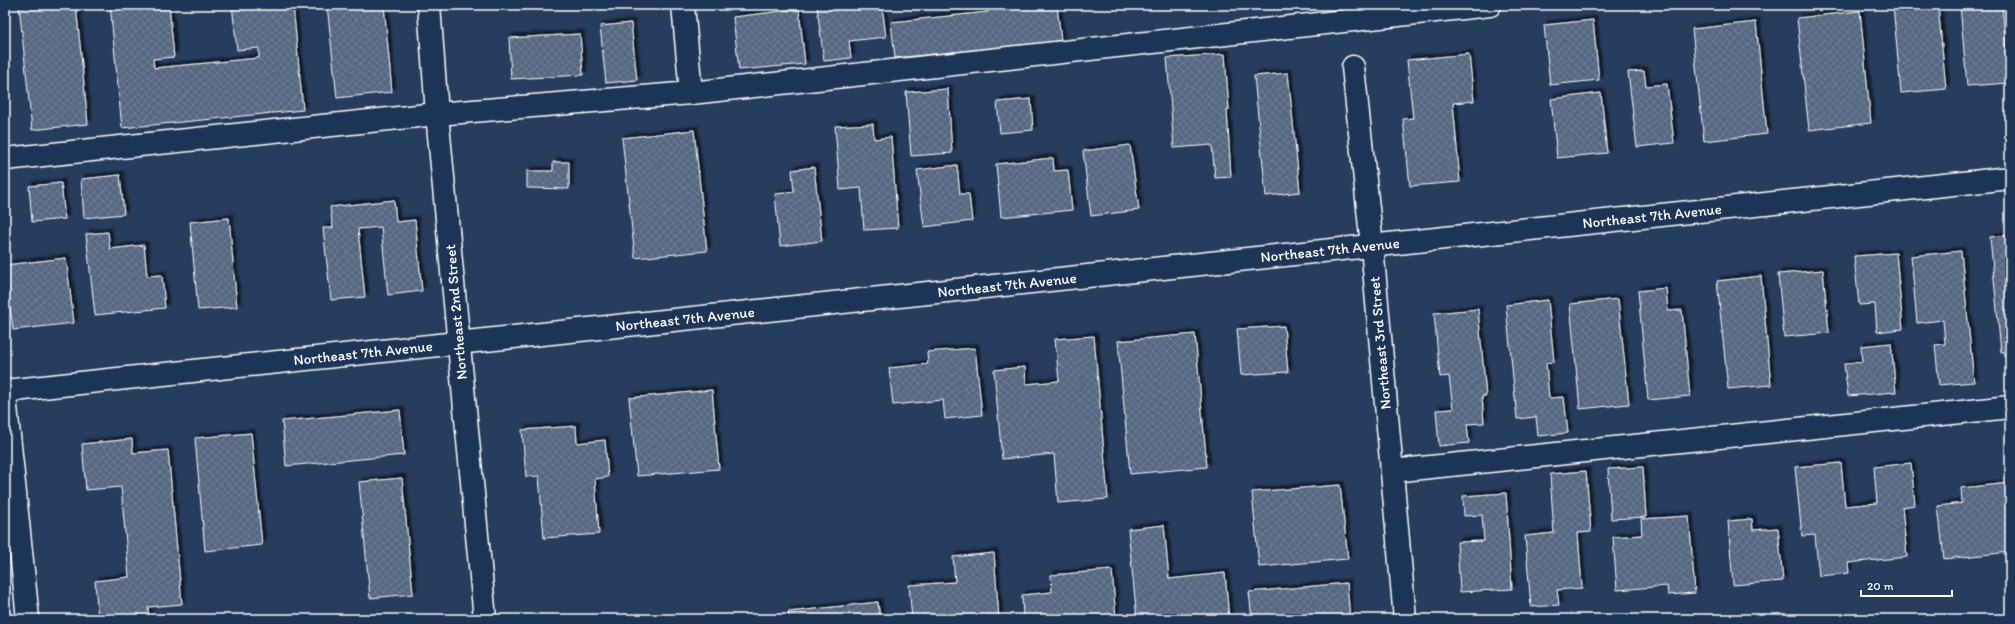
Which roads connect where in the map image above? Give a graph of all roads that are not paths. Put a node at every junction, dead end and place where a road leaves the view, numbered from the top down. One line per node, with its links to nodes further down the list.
1 (429, 5): 7 (street, Northeast 2nd Street)
2 (683, 5): 6 (street)
3 (1490, 5): 4 (street)
4 (1348, 13): 6 (street)
5 (1353, 67): 10 (street, Northeast 3rd Street)
6 (691, 93): 7 (street)
7 (437, 114): 8 (street); 11 (street, Northeast 2nd Street)
8 (5, 159)
9 (2010, 178): 10 (street, Northeast 7th Avenue)
10 (1372, 246): 11 (street, Northeast 7th Avenue); 15 (street, Northeast 3rd Street)
11 (459, 343): 12 (street, Northeast 7th Avenue); 17 (street, Northeast 2nd Street)
12 (5, 391)
13 (5, 397): 16 (street)
14 (2010, 407): 15 (street)
15 (1392, 472): 18 (street, Northeast 3rd Street)
16 (28, 619)
17 (485, 619)
18 (1405, 619)

